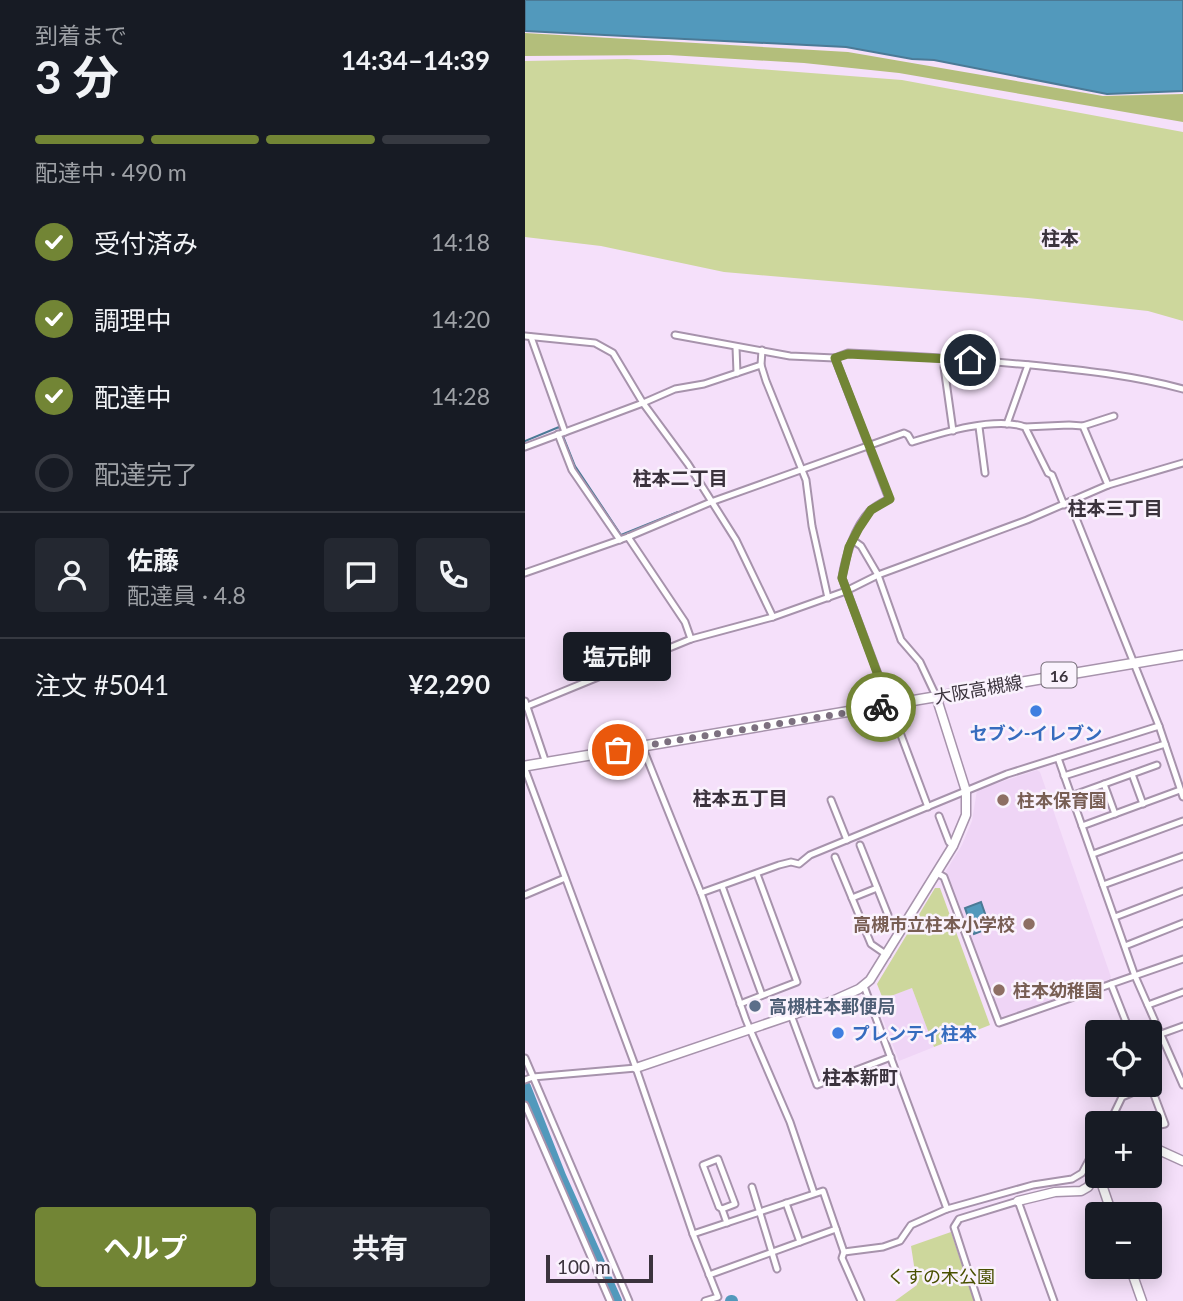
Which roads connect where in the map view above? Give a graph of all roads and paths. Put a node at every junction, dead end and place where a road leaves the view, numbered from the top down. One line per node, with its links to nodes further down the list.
1 (675, 335): 3 (street)
2 (528, 337): 11 (street); 18 (street)
3 (736, 347): 4 (street); 9 (street)
4 (762, 350): 5 (street); 6 (street)
5 (835, 358): 7 (street); 20 (street)
6 (761, 365): 9 (street); 23 (street)
7 (1028, 365): 10 (street); 13 (street)
8 (944, 367): 17 (street)
9 (737, 373): 11 (street)
10 (1183, 389)
11 (643, 403): 18 (street); 26 (street)
12 (1114, 416): 14 (street)
13 (1007, 424): 15 (street); 16 (street)
14 (1083, 426): 16 (street); 25 (street)
15 (979, 427): 17 (street); 24 (street)
16 (1025, 427): 27 (street)
17 (953, 431): 20 (street)
18 (565, 432): 19 (street)
19 (558, 434): 21 (street); 29 (street)
20 (870, 445): 23 (street); 30 (street)
21 (525, 447)
22 (1183, 463): 25 (street)
23 (803, 469): 26 (street); 34 (street)
24 (985, 473)
25 (1108, 485): 27 (street)
26 (711, 502): 28 (street); 35 (street)
27 (1067, 504): 32 (street); 38 (street)
28 (628, 537): 29 (street); 36 (street)
29 (620, 540): 31 (street)
30 (854, 541): 32 (street); 33 (street)
31 (525, 573)
32 (879, 575): 33 (street); 39 (street)
33 (846, 591): 34 (street); 41 (street)
34 (828, 598): 35 (street)
35 (773, 617): 36 (street)
36 (691, 639): 40 (street)
37 (1183, 654): 38 (main road, 大阪高槻線 / 16)
38 (1134, 662): 39 (main road, 大阪高槻線 / 16); 42 (street)
39 (936, 696): 41 (main road, 大阪高槻線 / 16); 52 (street)
40 (526, 705): 46 (street)
41 (889, 705): 44 (main road, 大阪高槻線 / 16); 57 (street)
42 (1159, 726): 43 (street); 45 (street)
43 (1165, 744): 50 (street); 53 (street)
44 (642, 746): 46 (main road, 大阪高槻線 / 16); 75 (street)
45 (1058, 758): 50 (street); 52 (street)
46 (546, 763): 48 (main road, 大阪高槻線 / 16)
47 (1157, 765): 49 (street)
48 (525, 768): 70 (street)
49 (1132, 774): 51 (street); 56 (street)
50 (1064, 776): 54 (street)
51 (1104, 785): 54 (street); 58 (street)
52 (966, 791): 57 (street); 64 (street)
53 (1182, 794): 56 (street)
54 (1072, 796): 61 (street)
55 (831, 800): 62 (street)
56 (1143, 804): 58 (street)
57 (928, 807): 62 (street)
58 (1115, 814): 61 (street)
59 (939, 816): 64 (street)
60 (1183, 821): 65 (street)
61 (1083, 826): 65 (street)
62 (847, 840): 69 (street)
63 (860, 845): 73 (street)
64 (953, 846): 68 (street)
65 (1093, 854): 72 (street)
66 (1183, 856): 72 (street)
67 (835, 857): 77 (street)
68 (937, 873): 82 (street); 85 (street)
69 (757, 874): 71 (street); 88 (street)
70 (565, 877): 76 (street); 102 (street)
71 (722, 886): 75 (street); 88 (street)
72 (1103, 886): 79 (street)
73 (877, 888): 77 (street); 78 (street)
74 (1183, 891): 79 (street)
75 (701, 893): 89 (street)
76 (525, 895)
77 (852, 898): 82 (street)
78 (888, 915)
79 (1115, 917): 81 (street)
80 (1183, 923): 81 (street)
81 (1125, 946): 84 (street)
82 (887, 955): 86 (street)
83 (1183, 959): 84 (street)
84 (1135, 976): 85 (street); 90 (street)
85 (1111, 984): 92 (street)
86 (864, 986): 91 (street); 98 (street)
87 (1183, 992): 90 (street)
88 (762, 995): 89 (street)
89 (740, 1004): 95 (street)
90 (1148, 1005): 93 (street)
91 (791, 1015): 95 (street); 98 (street)
92 (1125, 1020)
93 (1155, 1020)
94 (1183, 1026): 96 (street)
95 (750, 1029): 102 (street); 112 (street)
96 (1162, 1034)
97 (1162, 1036): 101 (street)
98 (891, 1056): 116 (street)
99 (525, 1058): 103 (street)
100 (1183, 1060): 101 (street)
101 (1174, 1063): 105 (street)
102 (636, 1068): 103 (street); 120 (street)
103 (533, 1077): 104 (street); 128 (street)
104 (525, 1080)
105 (1183, 1085)
106 (525, 1105): 127 (street)
107 (1162, 1151): 108 (street)
108 (1183, 1161)
109 (1085, 1167): 116 (street)
110 (752, 1187): 117 (street)
111 (1086, 1188): 113 (street)
112 (814, 1193): 114 (street); 119 (street)
113 (1019, 1201): 131 (street); 132 (street)
114 (786, 1203): 117 (street); 121 (street)
115 (722, 1209): 115 (street); 118 (street)
116 (947, 1209): 123 (street)
117 (759, 1212): 118 (street); 122 (street)
118 (727, 1223): 120 (street)
119 (836, 1229): 121 (street); 123 (street)
120 (693, 1234): 125 (street)
121 (800, 1242): 122 (street)
122 (771, 1252): 124 (street); 125 (street)
123 (844, 1252): 130 (street)
124 (777, 1269)
125 (709, 1275): 129 (street)
126 (1134, 1279): 133 (street)
127 (610, 1301)
128 (629, 1301)
129 (705, 1301)
130 (861, 1301)
131 (978, 1301)
132 (1054, 1301)
133 (1142, 1301)

